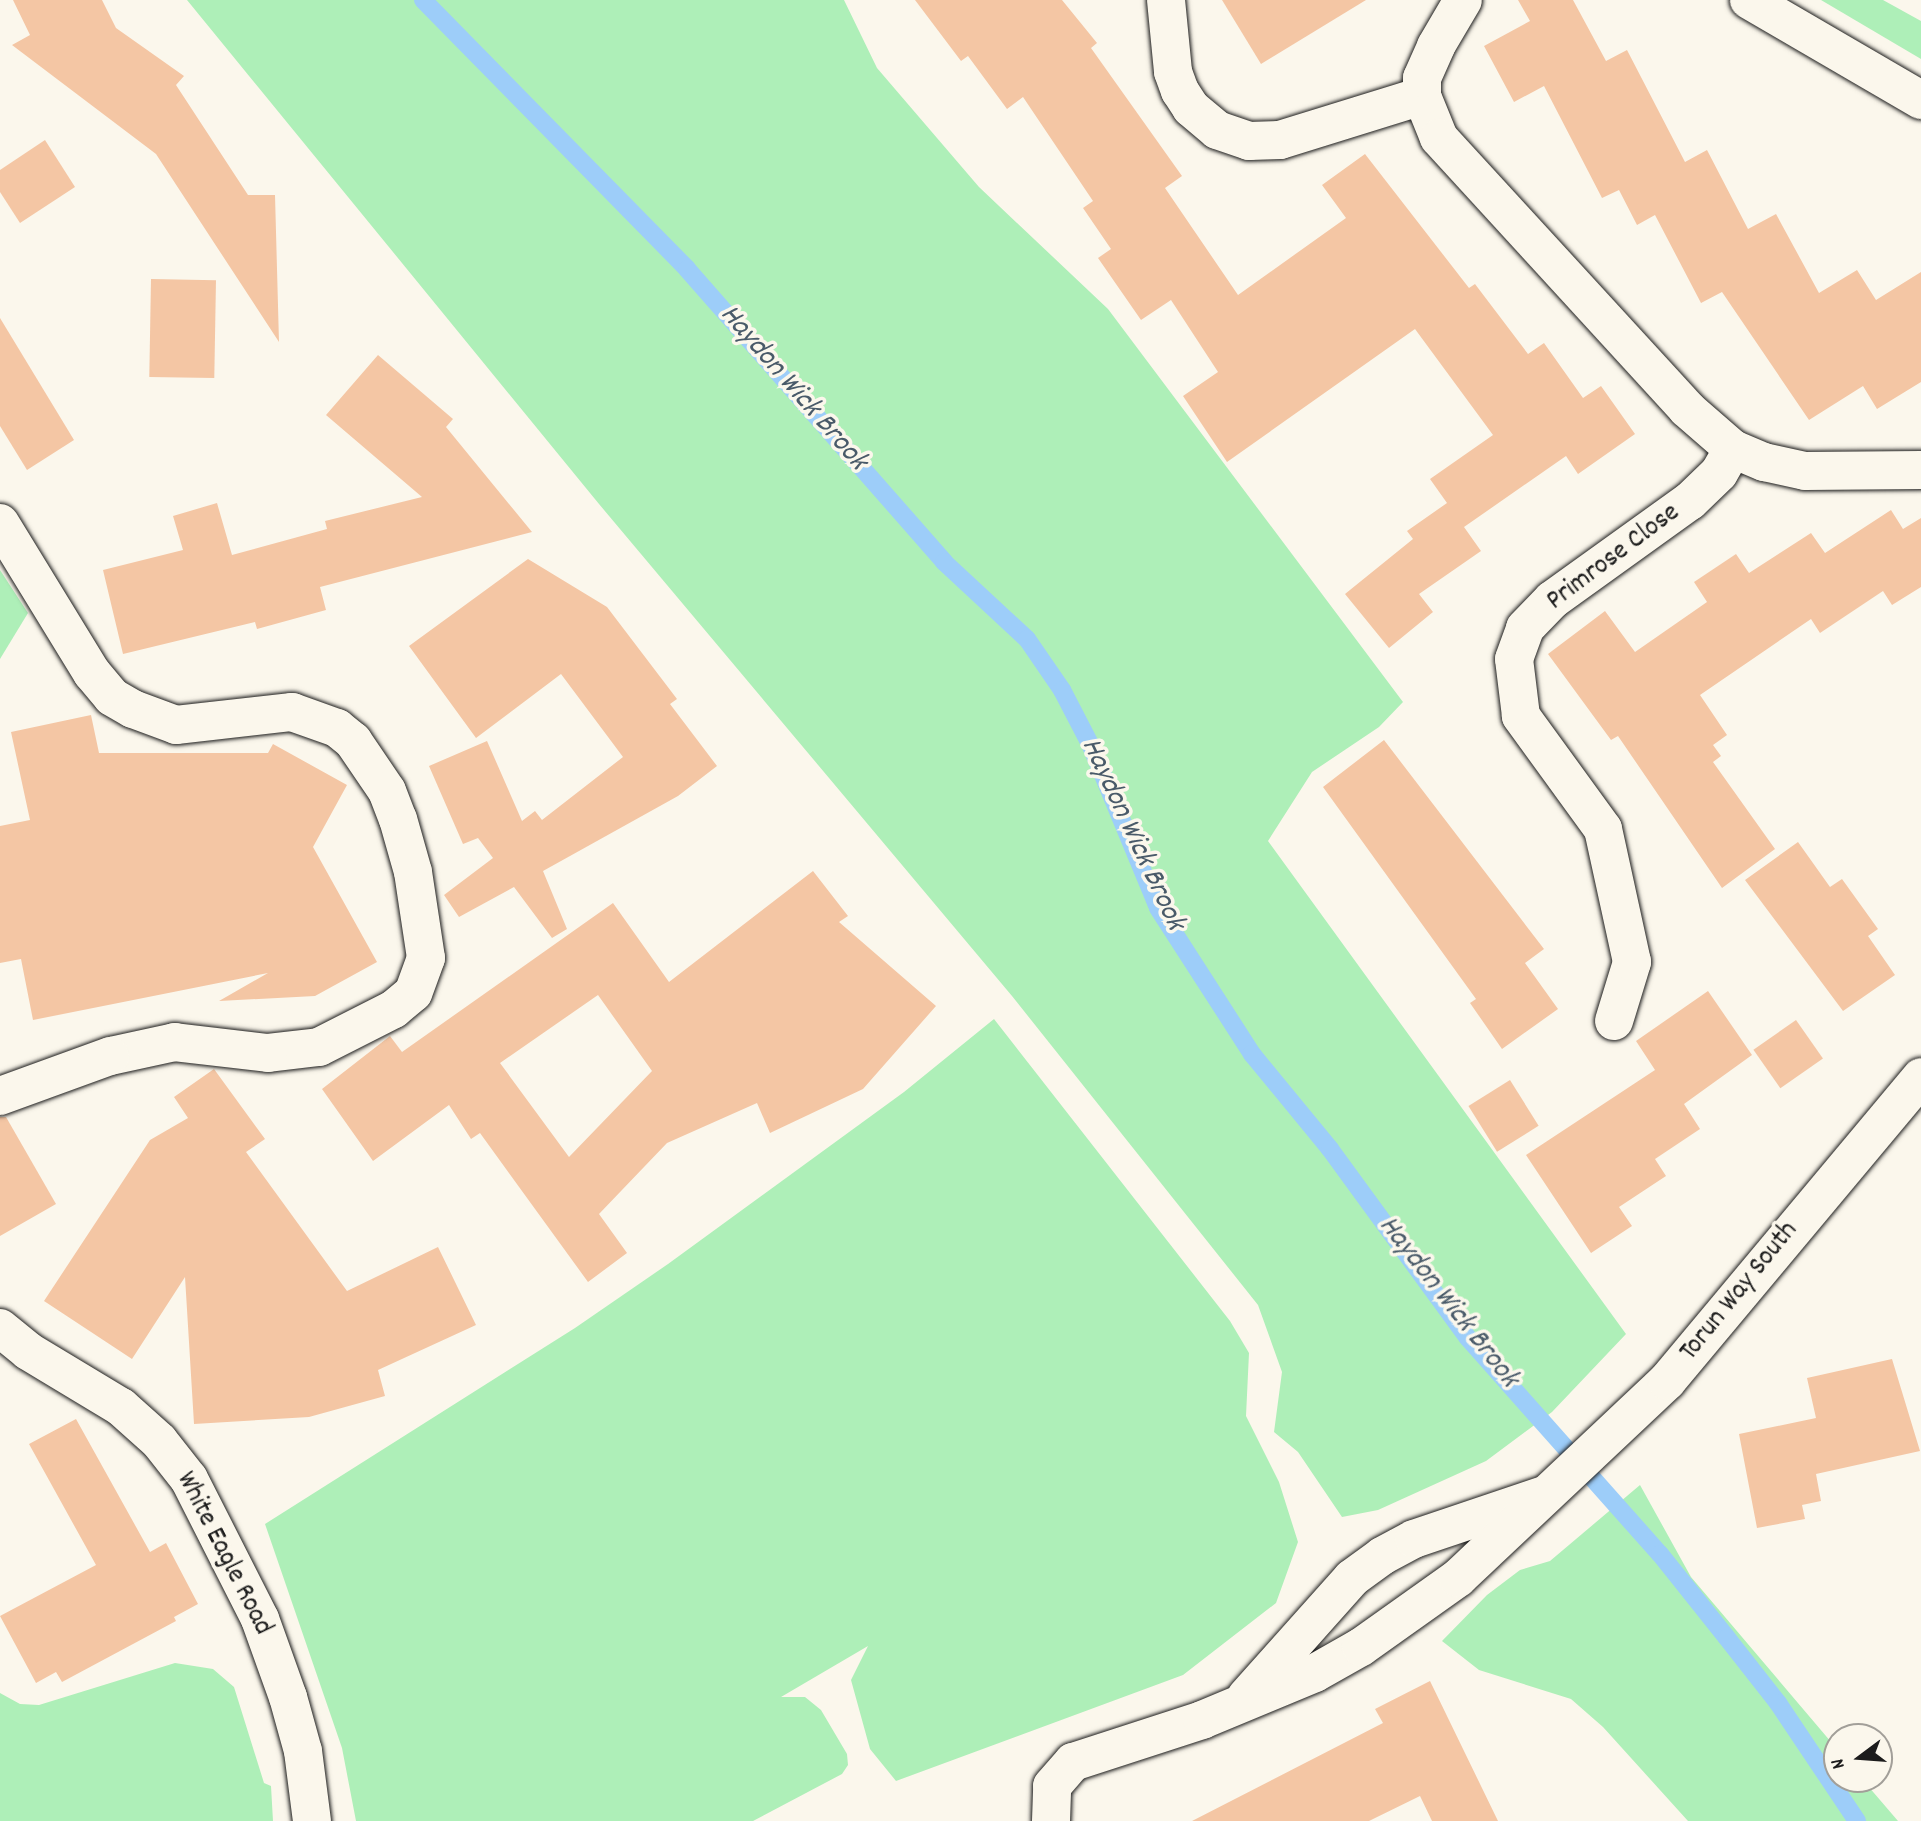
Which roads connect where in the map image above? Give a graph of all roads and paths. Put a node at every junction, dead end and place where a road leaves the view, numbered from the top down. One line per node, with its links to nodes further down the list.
1 (1166, 0): 4 (street)
2 (1463, 0): 4 (street)
3 (1749, 0): 5 (street)
4 (1422, 96): 6 (street)
5 (1921, 100)
6 (1734, 449): 7 (street); 9 (street, Primrose Close)
7 (1921, 470)
8 (0, 523): 11 (street)
9 (1614, 1021)
10 (1921, 1077): 13 (street, Torun Way South)
11 (0, 1096)
12 (0, 1328): 15 (street, White Eagle Road)
13 (1555, 1487): 14 (street, Torun Way South); 14 (street, Torun Way South)
14 (1240, 1703): 16 (street, Torun Way South)
15 (312, 1821)
16 (1051, 1821)

